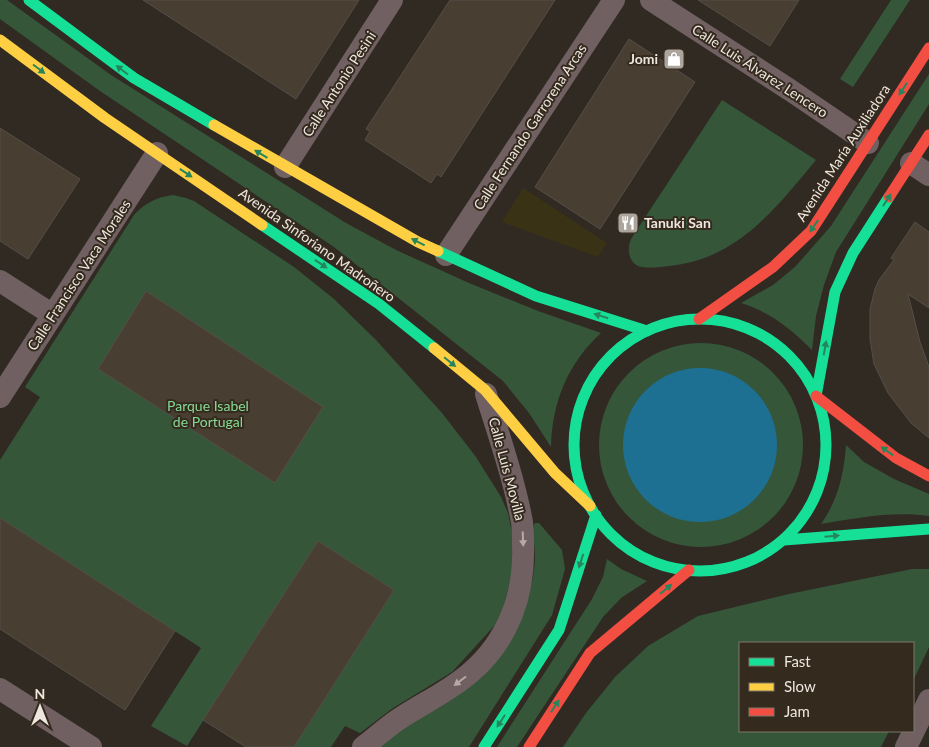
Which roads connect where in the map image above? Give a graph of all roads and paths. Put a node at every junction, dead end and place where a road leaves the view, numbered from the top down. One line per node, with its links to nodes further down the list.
1 (28, 0): 10 (main road, one-way to 1)
2 (392, 0): 10 (street, Calle Antonio Pesini)
3 (614, 0): 12 (street, Calle Fernando Garrorena Arcas)
4 (651, 0): 8 (street, Calle Luis Álvarez Lencero)
5 (0, 40): 9 (main road, Avenida Sinforiano Madroñero, one-way to 9)
6 (929, 48): 8 (main road, Avenida María Auxiliadora, one-way to 8)
7 (929, 135): 11 (main road)
8 (868, 143): 15 (main road, Avenida María Auxiliadora, one-way to 15)
9 (157, 153): 14 (street, Calle Francisco Vaca Morales); 17 (main road, Avenida Sinforiano Madroñero, one-way to 17)
10 (285, 168): 12 (main road, one-way to 10)
11 (920, 169): 18 (main road, one-way to 11)
12 (446, 255): 16 (main road, one-way to 12)
13 (0, 281): 14 (street)
14 (53, 315): 19 (street, Calle Francisco Vaca Morales)
15 (699, 319): 16 (main road); 18 (main road)
16 (647, 331): 21 (main road)
17 (485, 390): 21 (main road, Avenida Sinforiano Madroñero); 30 (street, Calle Luis Movilla, one-way to 30)
18 (816, 396): 20 (main road, one-way to 18); 23 (main road)
19 (0, 397)
20 (929, 476)
21 (593, 510): 24 (main road); 31 (main road, one-way to 31)
22 (929, 529): 23 (main road, one-way to 22)
23 (784, 540): 24 (main road)
24 (689, 570): 32 (main road, one-way to 24)
25 (0, 689): 29 (street)
26 (929, 700): 27 (street)
27 (914, 731)
28 (913, 732): 33 (street)
29 (90, 747)
30 (363, 747)
31 (484, 747)
32 (529, 747)
33 (906, 747)

